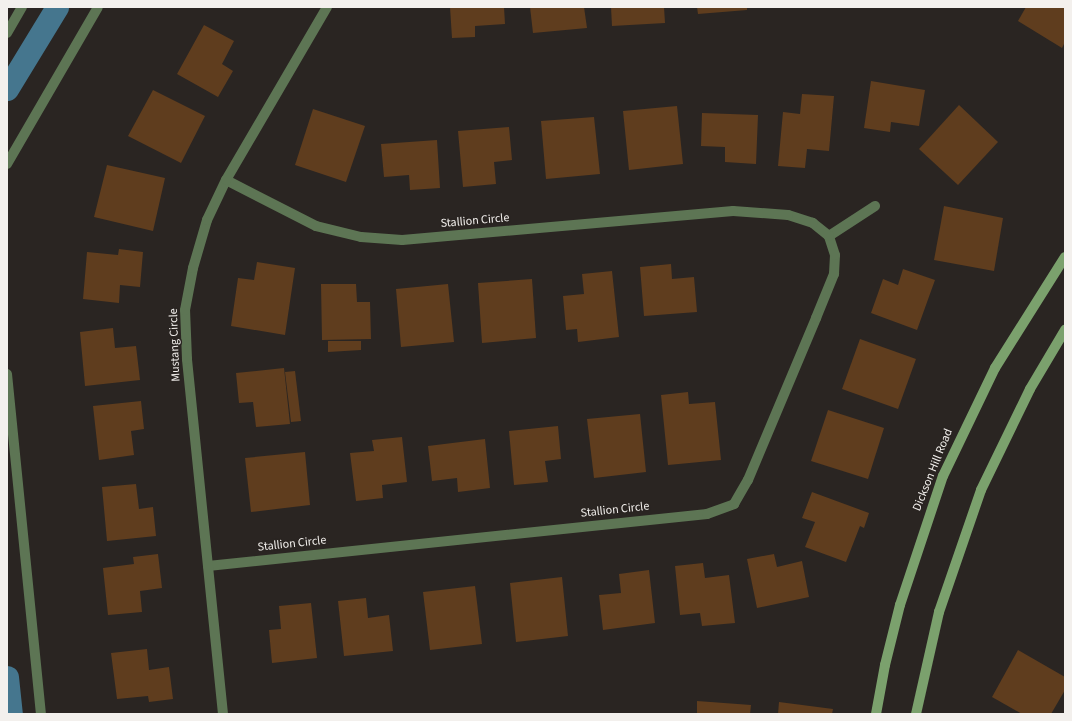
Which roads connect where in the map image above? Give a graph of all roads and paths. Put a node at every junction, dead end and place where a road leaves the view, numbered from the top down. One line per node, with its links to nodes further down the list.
1 (22, 7): 4 (street)
2 (98, 7): 5 (street)
3 (327, 7): 6 (street, Mustang Circle)
4 (7, 33)
5 (7, 164)
6 (226, 180): 8 (street, Stallion Circle); 12 (street, Mustang Circle)
7 (875, 206): 8 (street)
8 (829, 236): 12 (street, Stallion Circle)
9 (1065, 257): 15 (street, Dickson Hill Road)
10 (1065, 330): 16 (street)
11 (7, 374): 13 (street)
12 (208, 566): 14 (street, Mustang Circle)
13 (41, 714)
14 (223, 714)
15 (876, 714)
16 (916, 714)

